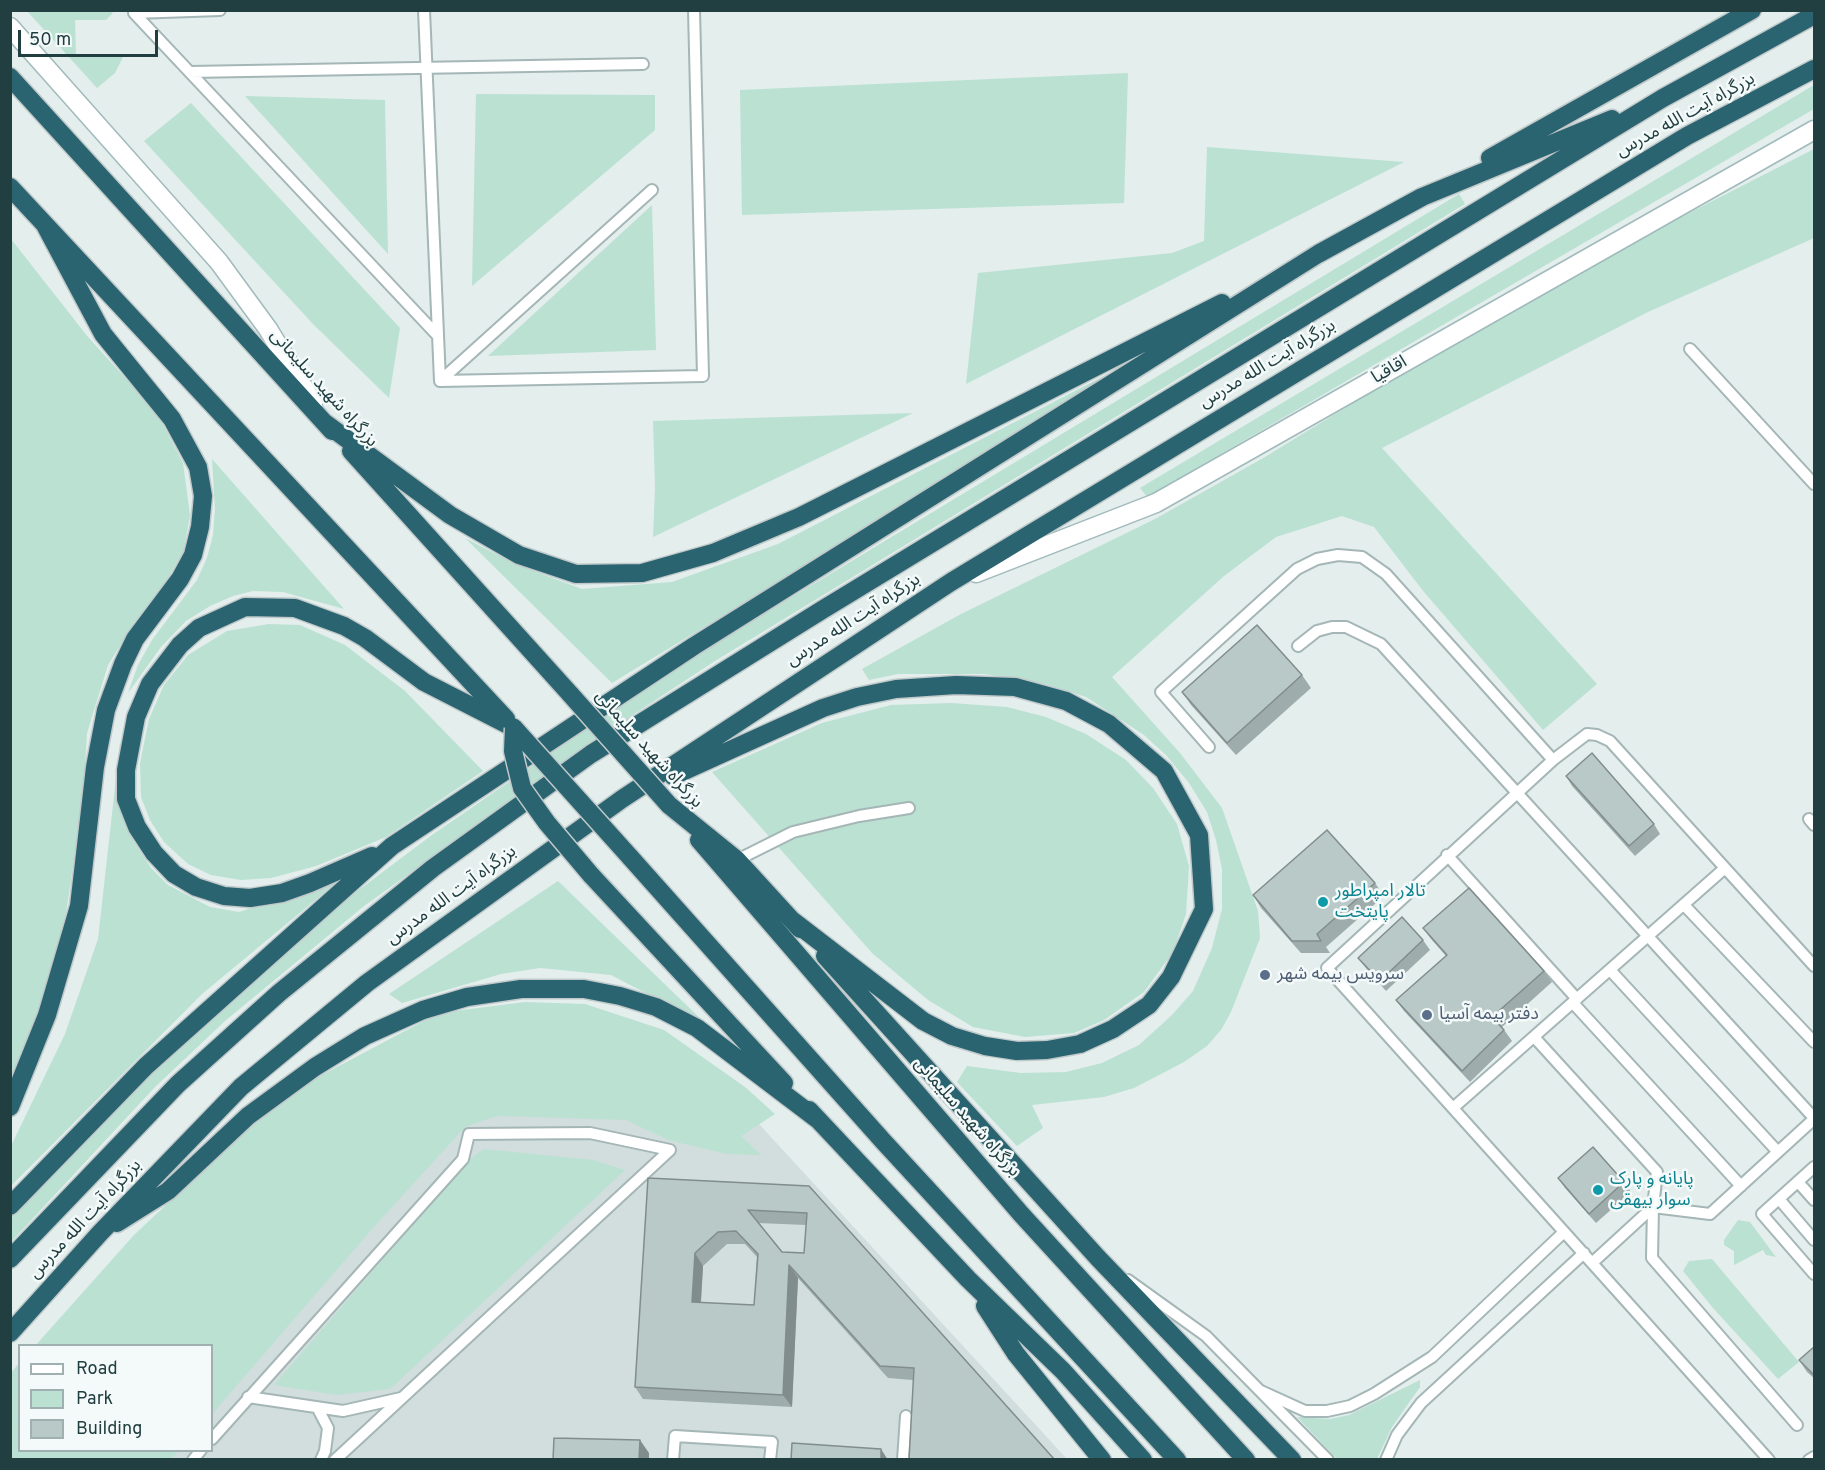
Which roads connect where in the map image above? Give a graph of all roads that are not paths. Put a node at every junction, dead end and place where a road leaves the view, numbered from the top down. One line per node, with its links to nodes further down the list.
1 (219, 10): 5 (lane)
2 (424, 10): 9 (lane)
3 (694, 10): 22 (lane)
4 (1752, 10): 17 (highway)
5 (134, 12): 11 (lane)
6 (1815, 15): 13 (highway, بزرگراه آیت الله مدرس)
7 (10, 27): 23 (main road)
8 (643, 64): 9 (lane)
9 (427, 68): 11 (lane); 20 (lane)
10 (1815, 69): 25 (highway, بزرگراه آیت الله مدرس)
11 (190, 72): 20 (lane)
12 (10, 77): 23 (highway, بزرگراه شهید سلیمانی)
13 (1663, 98): 17 (highway); 63 (highway, بزرگراه آیت الله مدرس)
14 (1815, 130): 25 (main road, اقاقیا)
15 (10, 187): 18 (highway)
16 (652, 190): 22 (lane)
17 (1422, 197): 19 (highway)
18 (45, 225): 27 (highway); 46 (highway)
19 (1318, 254): 23 (highway); 34 (highway)
20 (438, 336): 22 (lane)
21 (1690, 349): 24 (lane)
22 (440, 381)
23 (325, 423): 32 (highway, بزرگراه شهید سلیمانی, bridge)
24 (1815, 484)
25 (951, 582): 31 (highway, بزرگراه آیت الله مدرس)
26 (1298, 646): 30 (lane)
27 (514, 728): 34 (highway); 48 (highway, bridge); 83 (highway, bridge)
28 (1209, 747): 29 (lane)
29 (1553, 760): 30 (lane); 37 (lane)
30 (1516, 791): 35 (lane); 40 (lane)
31 (622, 800): 39 (highway); 59 (highway, بزرگراه آیت الله مدرس)
32 (669, 805): 36 (highway); 84 (highway, بزرگراه شهید سلیمانی)
33 (909, 808): 36 (lane)
34 (392, 846): 56 (highway)
35 (1446, 855): 43 (lane); 47 (lane)
36 (737, 860): 39 (highway)
37 (1725, 868): 38 (lane); 41 (lane)
38 (1684, 905): 40 (lane); 45 (lane)
39 (793, 921): 62 (highway)
40 (1648, 937): 42 (lane); 49 (lane)
41 (1815, 966)
42 (1610, 970): 43 (lane); 50 (lane)
43 (1575, 1001): 44 (lane); 53 (lane)
44 (1534, 1037): 47 (lane); 57 (lane)
45 (1815, 1042)
46 (10, 1107)
47 (1453, 1108): 58 (lane)
48 (817, 1119): 59 (highway); 66 (highway)
49 (1815, 1119): 50 (lane)
50 (1778, 1152): 53 (lane)
51 (1815, 1167): 52 (lane)
52 (1798, 1182): 54 (lane); 55 (lane)
53 (1741, 1186): 57 (lane)
54 (1779, 1199): 60 (lane); 65 (lane)
55 (1815, 1200)
56 (10, 1206)
57 (1653, 1207): 64 (lane); 73 (lane)
58 (1564, 1232): 61 (lane); 68 (lane)
59 (100, 1233): 67 (highway, بزرگراه آیت الله مدرس)
60 (1815, 1240)
61 (1584, 1253): 64 (lane); 87 (lane)
62 (1098, 1258): 68 (lane); 85 (highway)
63 (10, 1259)
64 (1592, 1263): 88 (lane)
65 (1815, 1274)
66 (968, 1279): 81 (highway); 82 (highway)
67 (10, 1333)
68 (1261, 1391): 86 (lane)
69 (248, 1397): 70 (lane); 71 (lane); 74 (lane)
70 (401, 1398): 71 (lane); 77 (lane)
71 (318, 1409): 76 (lane)
72 (906, 1416): 80 (lane)
73 (1797, 1425)
74 (213, 1438)
75 (1815, 1457): 89 (lane)
76 (321, 1460)
77 (335, 1460)
78 (674, 1460): 79 (lane)
79 (770, 1460)
80 (903, 1460)
81 (1102, 1460)
82 (1143, 1460)
83 (1177, 1460)
84 (1246, 1460)
85 (1292, 1460)
86 (1328, 1460)
87 (1386, 1460)
88 (1769, 1460)
89 (1809, 1460)

